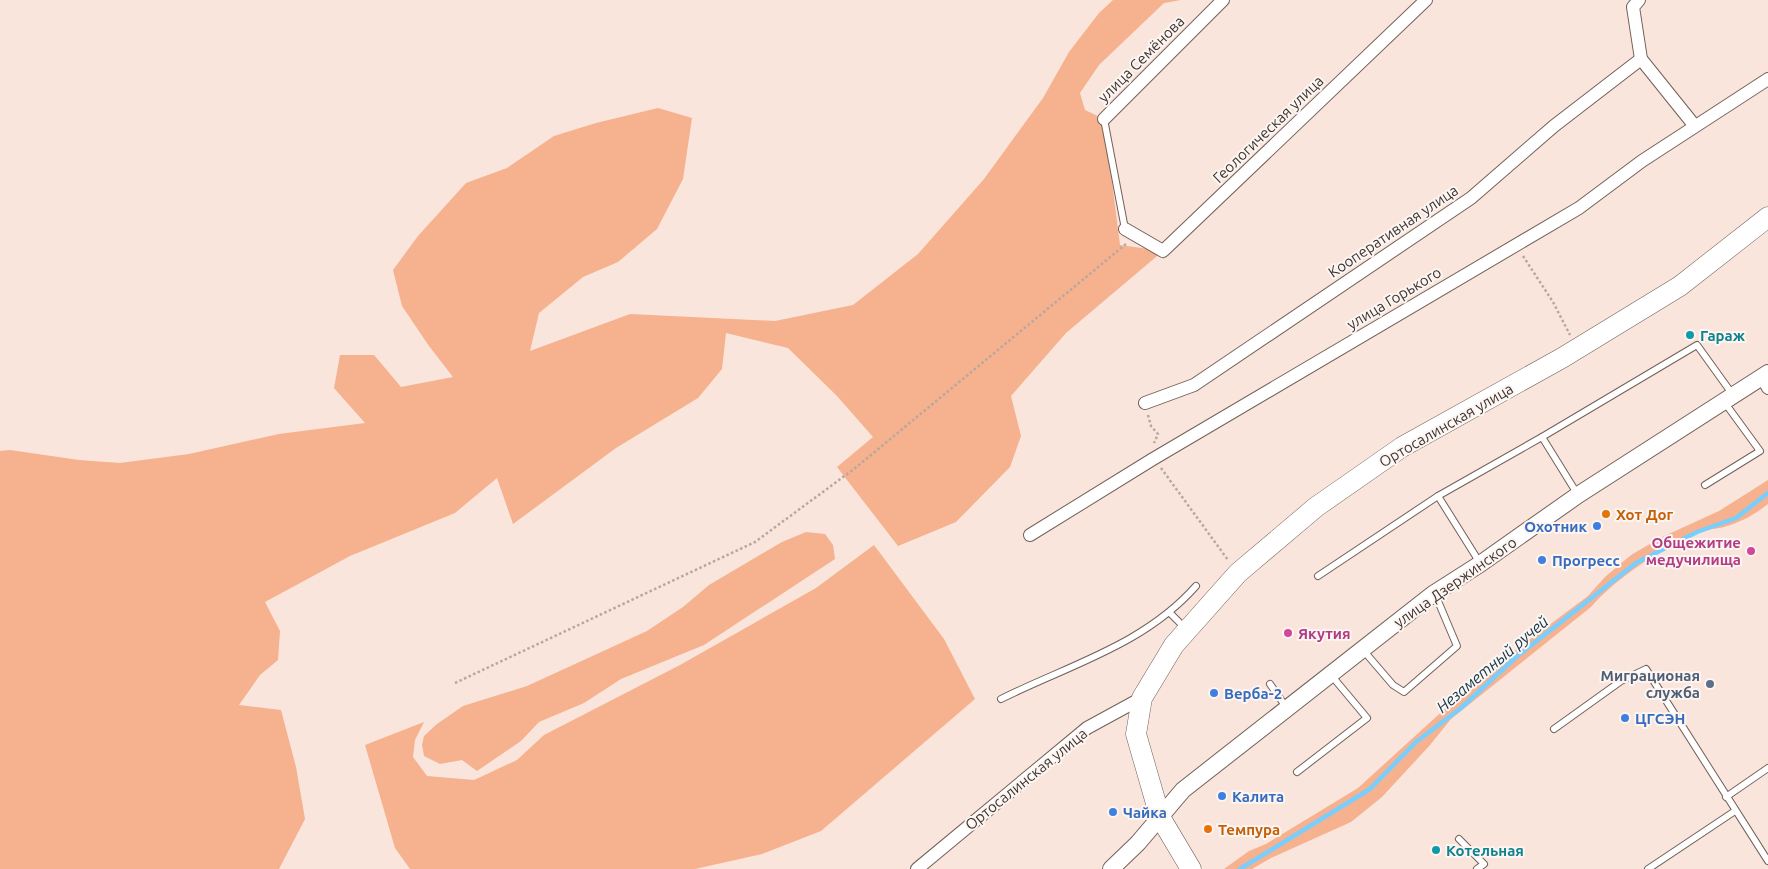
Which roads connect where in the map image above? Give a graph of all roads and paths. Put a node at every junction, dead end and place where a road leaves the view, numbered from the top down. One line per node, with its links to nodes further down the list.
1 (1223, 0): 6 (street, улица Семёнова)
2 (1426, 0): 9 (street, Геологическая улица)
3 (1639, 0): 4 (street)
4 (1641, 59): 7 (street); 14 (street, Кооперативная улица)
5 (1768, 79): 7 (street, улица Горького)
6 (1104, 119): 9 (lane)
7 (1694, 126): 10 (street, улица Горького)
8 (1768, 217): 11 (main road, Ортосалинская улица)
9 (1131, 232): 30 (path)
10 (1515, 245): 11 (path); 16 (street, улица Горького)
11 (1577, 349): 22 (main road, Ортосалинская улица)
12 (1766, 379): 13 (street, улица Дзержинского)
13 (1729, 399): 15 (lane); 17 (lane); 19 (street, улица Дзержинского)
14 (1145, 403): 16 (path)
15 (1542, 437): 18 (lane); 19 (lane)
16 (1153, 460): 20 (street, улица Горького); 22 (path)
17 (1705, 484)
18 (1438, 496): 21 (lane); 23 (lane)
19 (1578, 496): 21 (street, улица Дзержинского)
20 (1030, 535)
21 (1480, 564): 25 (street, улица Дзержинского)
22 (1238, 573): 27 (main road, Ортосалинская улица)
23 (1318, 576)
24 (1196, 586): 26 (lane)
25 (1435, 593): 28 (street, улица Дзержинского); 28 (lane)
26 (1170, 613): 27 (lane); 33 (lane)
27 (1188, 632): 32 (main road, Ортосалинская улица)
28 (1362, 649): 29 (street, улица Дзержинского)
29 (1331, 674): 34 (street, улица Дзержинского); 37 (lane)
30 (455, 683)
31 (1270, 684): 34 (lane)
32 (1142, 698): 40 (main road, Ортосалинская улица); 44 (street, Ортосалинская улица)
33 (1001, 699)
34 (1287, 708): 40 (street, улица Дзержинского)
35 (1554, 730): 38 (lane)
36 (1768, 768): 38 (lane)
37 (1297, 772)
38 (1726, 797): 39 (lane)
39 (1735, 811): 42 (lane); 47 (lane)
40 (1160, 817): 43 (street, улица Дзержинского); 45 (main road, Ортосалинская улица)
41 (1459, 839): 46 (lane)
42 (1768, 861)
43 (1114, 868)
44 (917, 869)
45 (1191, 869)
46 (1477, 869)
47 (1648, 869)

